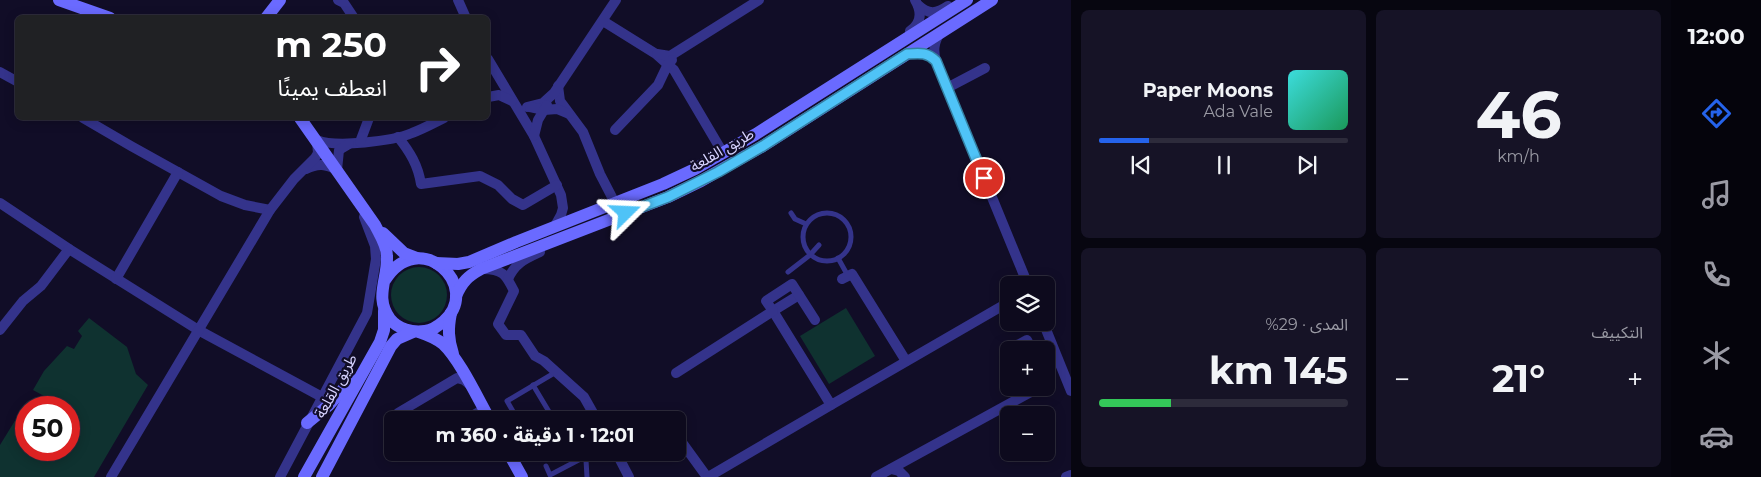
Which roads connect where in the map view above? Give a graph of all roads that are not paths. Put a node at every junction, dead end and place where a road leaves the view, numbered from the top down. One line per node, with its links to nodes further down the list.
1 (59, 0): 11 (main road)
2 (280, 0): 12 (main road)
3 (338, 0): 13 (street)
4 (458, 0): 14 (street)
5 (616, 0): 15 (street)
6 (759, 0): 17 (street)
7 (958, 0): 10 (street)
8 (967, 0): 26 (main road, طريق القلعة)
9 (992, 0): 16 (main road, طريق القلعة)
10 (916, 2): 26 (street)
11 (102, 15)
12 (268, 15)
13 (352, 15)
14 (465, 15)
15 (603, 21): 18 (street); 31 (street)
16 (939, 34): 19 (main road, طريق القلعة); 20 (street)
17 (681, 50): 18 (street); 22 (street)
18 (656, 54): 22 (street)
19 (907, 54): 20 (street); 56 (main road, طريق القلعة)
20 (936, 61): 30 (street)
21 (490, 63): 25 (street)
22 (668, 64): 28 (street); 29 (street)
23 (984, 68): 30 (street)
24 (0, 72): 27 (street)
25 (495, 72): 32 (street); 34 (street)
26 (847, 76): 47 (main road, طريق القلعة)
27 (15, 80)
28 (680, 81): 29 (street); 47 (street)
29 (658, 85): 42 (street)
30 (947, 88): 69 (street)
31 (556, 90): 35 (street); 36 (street); 37 (street)
32 (490, 91)
33 (490, 95): 34 (street)
34 (512, 101): 35 (street); 43 (street)
35 (527, 107): 36 (street)
36 (544, 110): 37 (street); 43 (street)
37 (570, 114): 52 (street)
38 (87, 120): 50 (street)
39 (301, 120): 45 (main road)
40 (368, 120): 46 (street)
41 (440, 120): 44 (street)
42 (615, 130)
43 (534, 136): 51 (street)
44 (398, 137): 46 (street); 51 (street)
45 (316, 140): 46 (street); 48 (main road); 49 (street)
46 (356, 143): 48 (street)
47 (723, 153): 52 (main road, طريق القلعة)
48 (337, 170): 49 (street); 55 (main road)
49 (303, 171): 54 (street)
50 (178, 172): 54 (street); 71 (street)
51 (557, 185): 60 (street)
52 (615, 202): 60 (main road, طريق القلعة)
53 (0, 203): 62 (street)
54 (270, 210): 81 (street)
55 (366, 211): 58 (main road); 94 (street)
56 (626, 213): 67 (main road, طريق القلعة); 72 (street)
57 (791, 213): 59 (lane)
58 (375, 224): 64 (main road); 73 (main road)
59 (806, 224): 63 (lane); 65 (lane)
60 (555, 226): 66 (main road, طريق القلعة)
61 (819, 245): 63 (lane)
62 (69, 249): 71 (street); 80 (street)
63 (810, 255): 65 (lane); 68 (lane)
64 (417, 258): 66 (main road); 73 (main road)
65 (838, 258): 70 (lane)
66 (436, 262): 74 (main road)
67 (481, 269): 72 (street); 74 (main road, طريق القلعة)
68 (788, 272)
69 (1024, 276)
70 (845, 278): 85 (street)
71 (116, 279): 81 (street)
72 (508, 279): 87 (street)
73 (384, 280): 76 (main road)
74 (456, 296): 78 (main road)
75 (1000, 307): 85 (street)
76 (384, 308): 83 (main road); 86 (main road, طريق القلعة)
77 (772, 311): 79 (street); 88 (street); 95 (street)
78 (451, 313): 83 (main road); 84 (main road)
79 (815, 320)
80 (0, 330)
81 (200, 331): 94 (street); 111 (street)
82 (1047, 331): 92 (street)
83 (416, 332): 84 (main road); 114 (main road, طريق القلعة)
84 (455, 358): 89 (street); 90 (main road)
85 (906, 362): 95 (street)
86 (366, 365): 101 (main road); 113 (main road, طريق القلعة)
87 (556, 372): 91 (lane); 100 (street)
88 (676, 373)
89 (450, 382): 90 (street); 96 (street)
90 (470, 385): 97 (main road)
91 (533, 385): 98 (lane); 99 (lane)
92 (1071, 390)
93 (1020, 396): 108 (street)
94 (322, 397): 101 (street)
95 (831, 405): 118 (street)
96 (401, 411)
97 (485, 411)
98 (513, 411)
99 (549, 411)
100 (592, 411)
101 (308, 423): 112 (street)
102 (686, 448): 118 (street)
103 (513, 461): 115 (main road)
104 (576, 461): 107 (lane)
105 (586, 461): 110 (lane)
106 (620, 461): 117 (street)
107 (546, 466)
108 (891, 469): 119 (street); 120 (street)
109 (1071, 474): 121 (street)
110 (587, 475): 116 (lane)
111 (111, 477)
112 (280, 477)
113 (304, 477)
114 (322, 477)
115 (522, 477)
116 (581, 477)
117 (629, 477)
118 (708, 477)
119 (876, 477)
120 (904, 477)
121 (1066, 477)

